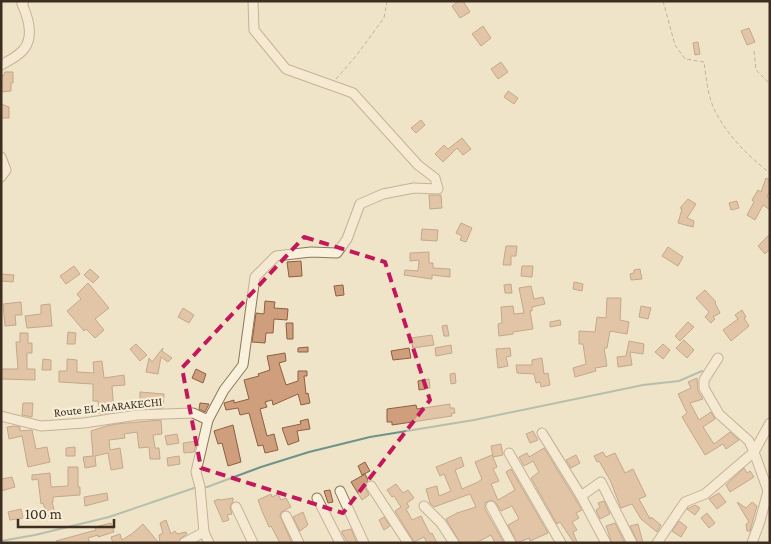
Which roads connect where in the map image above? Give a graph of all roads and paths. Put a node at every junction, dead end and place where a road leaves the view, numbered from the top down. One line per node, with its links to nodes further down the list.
1 (24, 1): 6 (street)
2 (253, 1): 8 (street)
3 (387, 1): 8 (path)
4 (663, 1): 10 (path)
5 (754, 51): 7 (path)
6 (1, 65)
7 (770, 84)
8 (331, 85): 14 (street)
9 (1, 157): 11 (street)
10 (770, 173)
11 (1, 177)
12 (718, 358): 18 (street)
13 (1, 416): 14 (street, Route EL-MARAKECHI)
14 (208, 420): 27 (street)
15 (770, 423): 18 (street)
16 (542, 432): 21 (street)
17 (509, 452): 37 (street)
18 (754, 452): 40 (street); 41 (street)
19 (371, 486): 34 (street)
20 (340, 490): 33 (street)
21 (581, 496): 38 (street); 39 (street)
22 (317, 498): 32 (street)
23 (424, 506): 35 (street)
24 (491, 506): 36 (street)
25 (236, 507): 30 (street)
26 (286, 516): 31 (street)
27 (204, 532): 28 (street); 29 (street)
28 (184, 543)
29 (209, 543)
30 (253, 543)
31 (299, 543)
32 (340, 543)
33 (364, 543)
34 (408, 543)
35 (454, 543)
36 (511, 543)
37 (560, 543)
38 (606, 543)
39 (632, 543)
40 (657, 543)
41 (752, 543)

